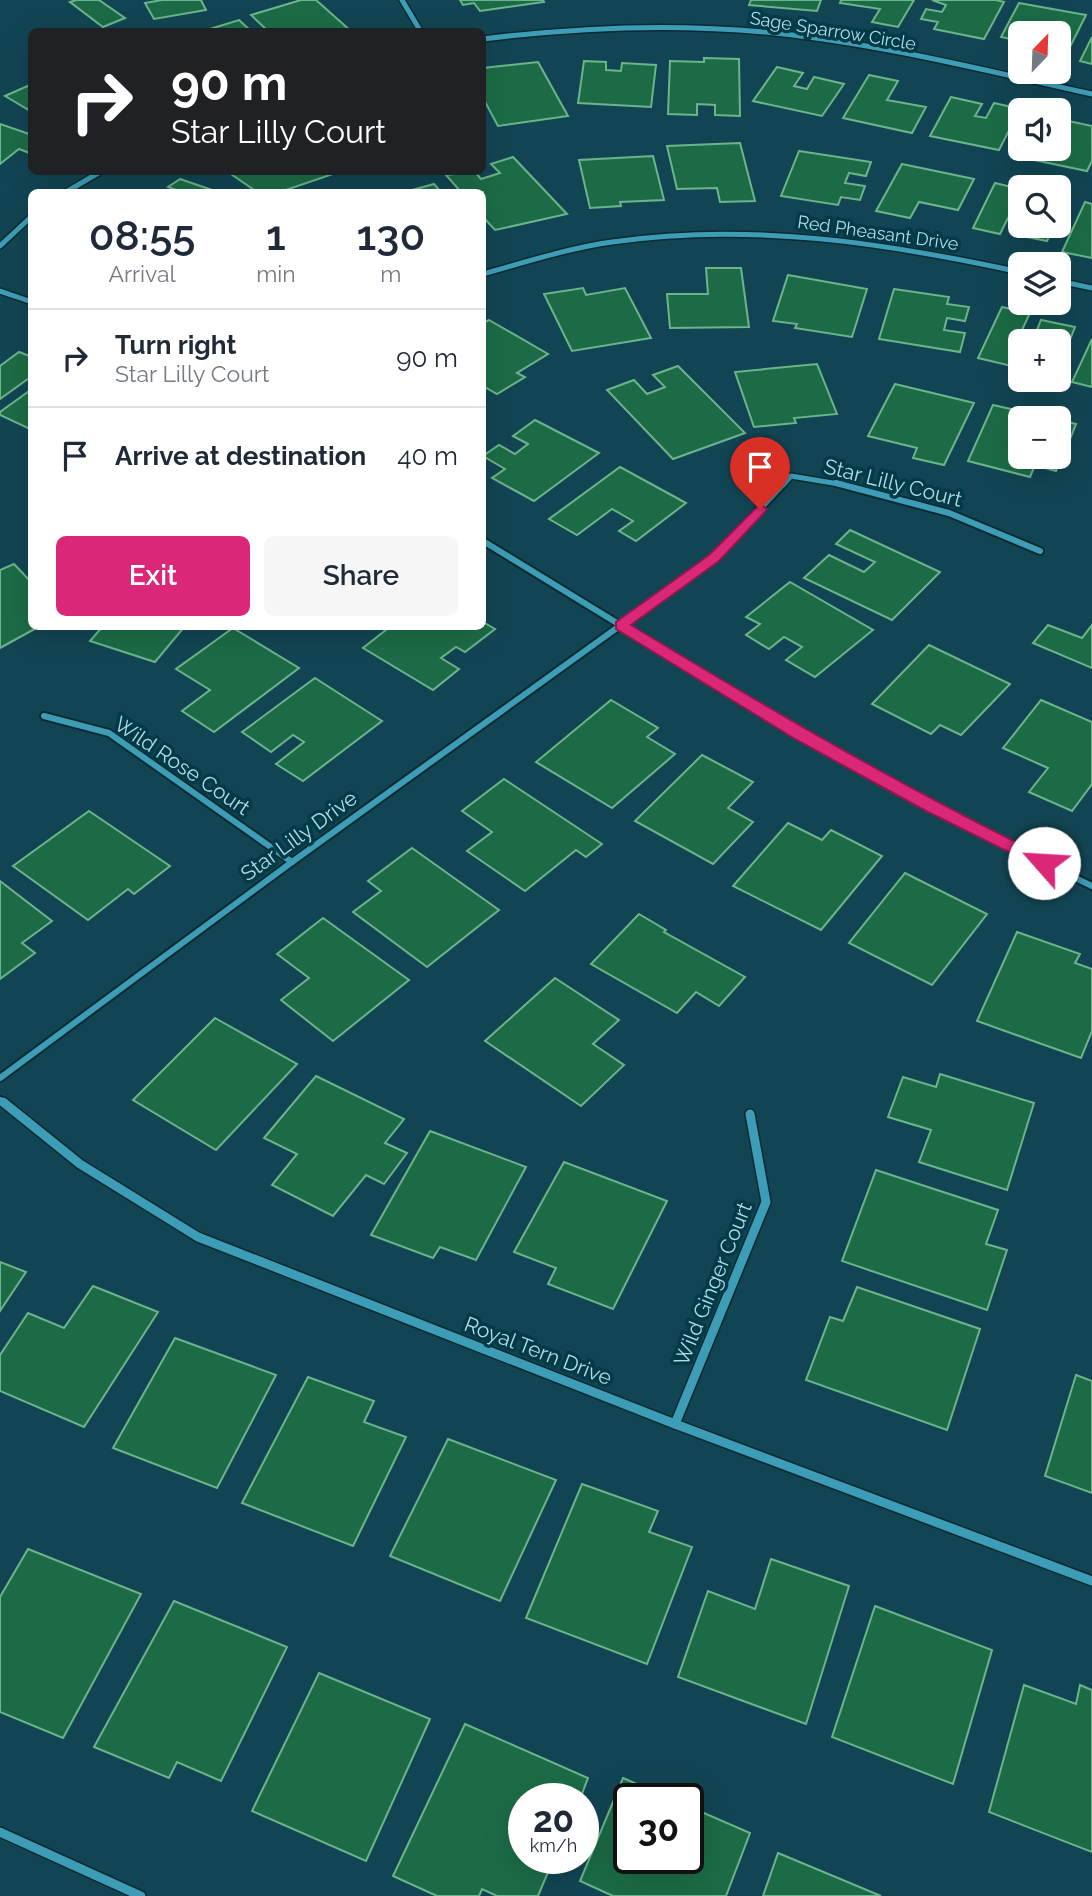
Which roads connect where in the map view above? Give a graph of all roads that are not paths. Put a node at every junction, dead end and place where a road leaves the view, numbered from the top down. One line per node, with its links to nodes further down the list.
1 (402, 0): 2 (street)
2 (419, 28)
3 (486, 39): 4 (street, Sage Sparrow Circle)
4 (1092, 94)
5 (95, 175): 6 (street)
6 (71, 189)
7 (28, 220): 8 (street)
8 (0, 246)
9 (1008, 269): 10 (street, Red Pheasant Drive)
10 (486, 273)
11 (1071, 284): 12 (street)
12 (1092, 288)
13 (0, 291): 14 (street)
14 (28, 301)
15 (486, 543): 17 (street)
16 (1040, 551): 17 (street, Star Lilly Court)
17 (621, 625): 19 (street, Star Lilly Drive); 20 (street)
18 (44, 716): 19 (street, Wild Rose Court)
19 (292, 862): 21 (street, Star Lilly Drive)
20 (1092, 886)
21 (0, 1078)
22 (0, 1100): 24 (street, Royal Tern Drive)
23 (750, 1114): 24 (street, Wild Ginger Court)
24 (675, 1424): 25 (street, Royal Tern Drive)
25 (1092, 1581)
26 (0, 1832): 27 (street)
27 (141, 1896)

